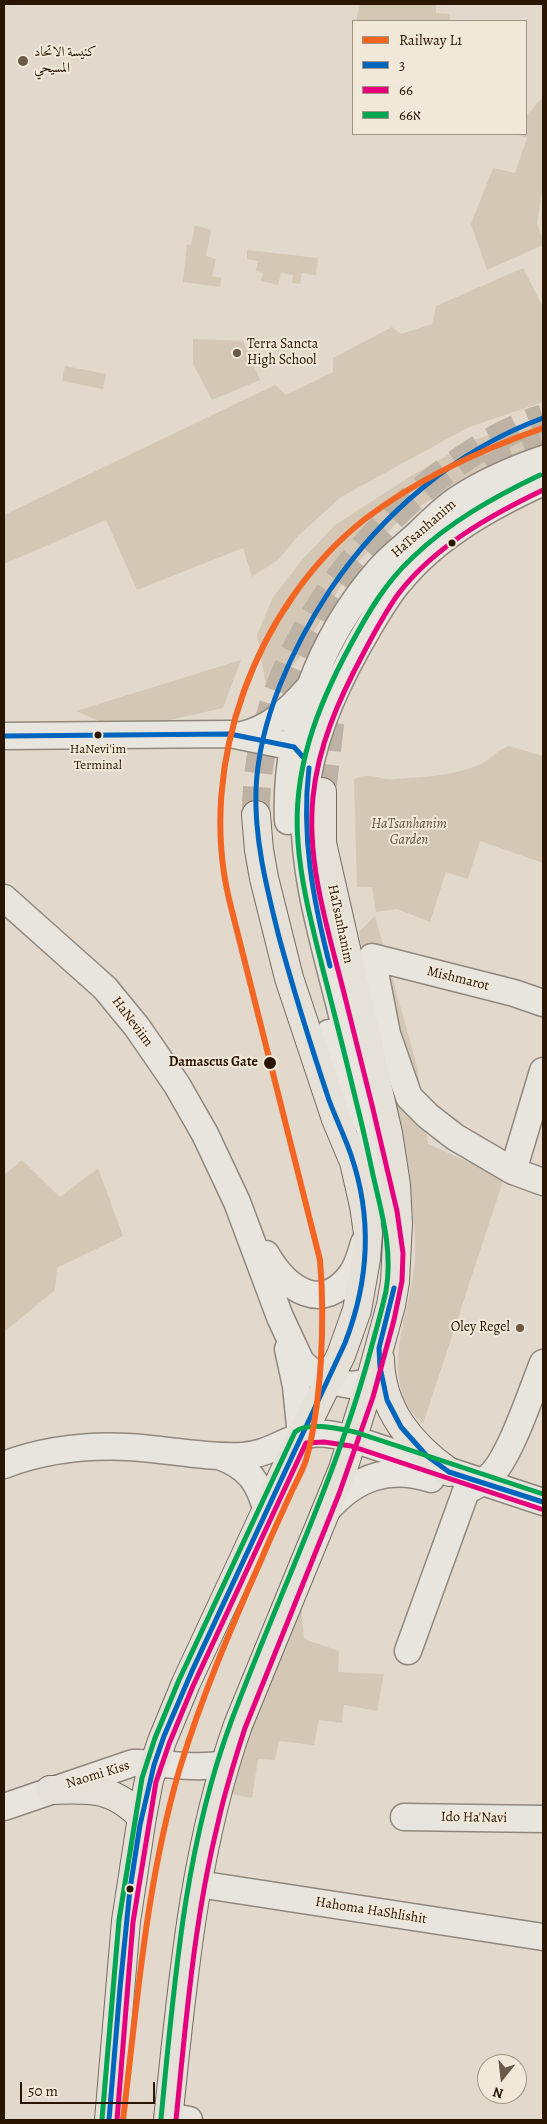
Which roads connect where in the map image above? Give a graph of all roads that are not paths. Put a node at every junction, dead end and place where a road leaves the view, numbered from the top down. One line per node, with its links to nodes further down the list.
1 (543, 459): 3 (street, HaTsanhanim)
2 (536, 491): 7 (street, HaTsanhanim)
3 (310, 686): 5 (street); 6 (street, HaTsanhanim)
4 (4, 736): 5 (street)
5 (242, 736): 6 (street)
6 (294, 748): 7 (street); 13 (street, HaTsanhanim)
7 (309, 768): 18 (street, HaTsanhanim)
8 (322, 792): 18 (highway, HaTsanhanim)
9 (256, 815): 13 (highway)
10 (4, 898): 16 (street, HaNeviim)
11 (543, 1003): 14 (street, Mishmarot)
12 (543, 1072): 14 (street)
13 (354, 1162): 17 (highway)
14 (513, 1171): 15 (street)
15 (543, 1182)
16 (237, 1202): 17 (street, HaNeviim); 19 (street, HaNeviim)
17 (368, 1233): 22 (highway)
18 (396, 1261): 20 (highway, HaTsanhanim)
19 (280, 1317): 22 (street, HaNeviim); 24 (street, HaNeviim)
20 (379, 1348): 23 (highway, HaTsanhanim); 28 (highway)
21 (543, 1363): 28 (street)
22 (329, 1382): 23 (street, HaNeviim); 24 (highway)
23 (370, 1382): 25 (highway, HaTsanhanim)
24 (301, 1436): 25 (street); 26 (street); 31 (highway)
25 (353, 1439): 28 (street); 30 (highway, HaTsanhanim)
26 (218, 1456): 27 (street); 31 (street)
27 (4, 1465)
28 (465, 1482): 29 (street); 30 (street); 32 (street)
29 (543, 1502)
30 (326, 1510): 34 (highway, HaTsanhanim)
31 (267, 1512): 33 (highway)
32 (408, 1651)
33 (158, 1752): 34 (street, Naomi Kiss); 35 (street, Naomi Kiss); 36 (street, Naomi Kiss); 38 (highway)
34 (224, 1764): 41 (highway, HaTsanhanim)
35 (4, 1788)
36 (50, 1790): 37 (street, Naomi Kiss); 38 (highway)
37 (4, 1807)
38 (142, 1817): 44 (highway)
39 (404, 1817): 40 (street, Ido Ha'Navi)
40 (543, 1819)
41 (198, 1884): 42 (street, Hahoma HaShlishit); 43 (highway, HaTsanhanim)
42 (543, 1937)
43 (175, 2119)
44 (109, 2120)

